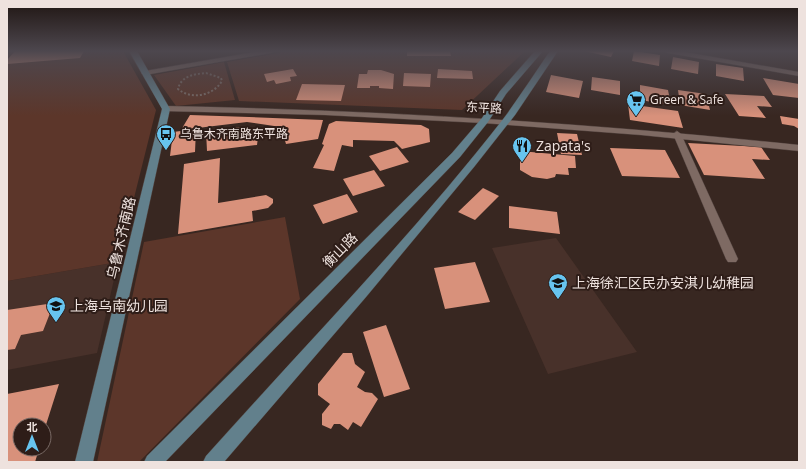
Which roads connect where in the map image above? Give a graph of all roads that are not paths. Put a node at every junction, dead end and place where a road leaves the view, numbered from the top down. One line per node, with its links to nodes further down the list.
1 (145, 73): 4 (main road)
2 (520, 73): 5 (main road, 衡山路)
3 (539, 73): 6 (main road)
4 (166, 109): 5 (street, 东平路); 10 (main road, 乌鲁木齐南路)
5 (485, 120): 6 (street, 东平路); 11 (main road, 衡山路)
6 (506, 121): 7 (street, 东平路); 12 (main road)
7 (677, 134): 8 (street, 东平路); 9 (lane)
8 (799, 148)
9 (732, 259)
10 (84, 462)
11 (153, 462)
12 (212, 462)

